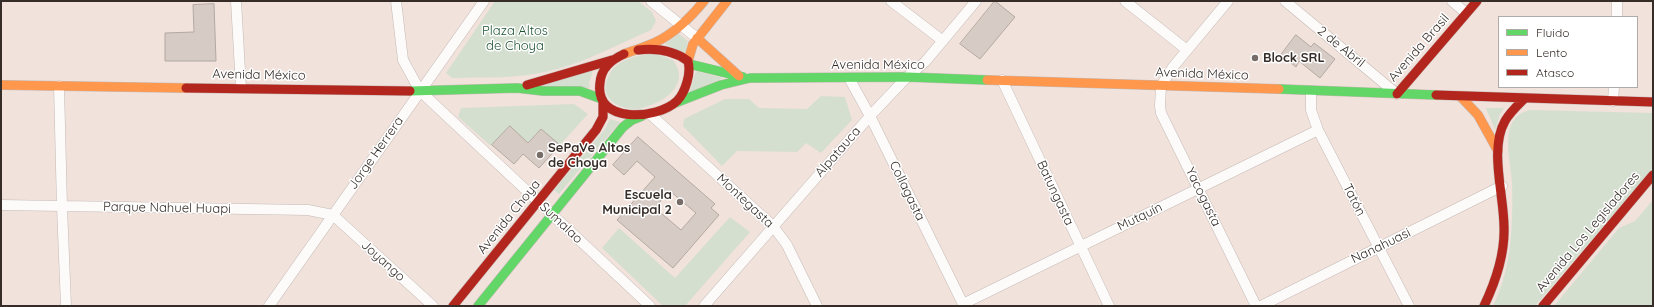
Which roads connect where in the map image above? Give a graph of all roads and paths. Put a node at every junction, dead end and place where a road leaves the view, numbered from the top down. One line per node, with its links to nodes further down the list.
1 (236, 1): 32 (street)
2 (396, 1): 35 (street, Sumalao)
3 (484, 1): 35 (street, Jorge Herrera)
4 (651, 1): 17 (street)
5 (704, 1): 17 (main road)
6 (727, 1): 18 (main road)
7 (891, 1): 19 (street)
8 (976, 1): 19 (street, Alpatauca)
9 (1125, 1): 21 (street)
10 (1228, 1): 21 (street)
11 (1285, 1): 37 (street, 2 de Abril)
12 (1452, 1): 15 (street)
13 (1477, 1): 15 (main road, Avenida Brasil)
14 (1617, 1): 16 (street)
15 (1466, 13): 37 (main road, Avenida Brasil)
16 (1616, 16)
17 (681, 25): 18 (street); 20 (main road)
18 (697, 38): 23 (main road); 24 (main road)
19 (943, 41): 25 (street, Alpatauca)
20 (638, 50): 22 (main road); 23 (main road)
21 (1187, 50): 31 (street)
22 (612, 60): 33 (main road, Avenida México); 40 (main road)
23 (689, 62): 24 (main road, Avenida México); 43 (main road)
24 (740, 77): 26 (main road, Avenida México)
25 (907, 77): 27 (main road, Avenida México); 28 (main road, Avenida México); 45 (street, Alpatauca)
26 (750, 78): 27 (main road, Avenida México); 43 (main road, Avenida México)
27 (849, 78): 45 (street, Collagasta)
28 (1002, 80): 31 (main road, Avenida México); 57 (street, Batungasta)
29 (1, 85): 30 (main road, Avenida México)
30 (60, 86): 32 (main road, Avenida México); 53 (street)
31 (1161, 86): 36 (main road, Avenida México); 50 (street, Yacogasta)
32 (241, 88): 35 (main road, Avenida México)
33 (517, 88): 35 (main road, Avenida México); 40 (main road, Avenida México)
34 (1614, 88): 41 (street)
35 (420, 91): 51 (street, Sumalao); 54 (street, Jorge Herrera)
36 (1312, 91): 37 (main road, Avenida México); 46 (street, Tatón)
37 (1397, 94): 38 (main road, Avenida México)
38 (1460, 96): 39 (main road, Avenida México); 47 (main road)
39 (1525, 98): 41 (main road, Avenida México); 47 (main road)
40 (602, 100): 44 (main road); 51 (main road, Avenida Choya)
41 (1613, 101): 42 (main road, Avenida México)
42 (1653, 102)
43 (675, 103): 44 (main road)
44 (646, 115): 55 (main road); 56 (street, Montegasta)
45 (870, 116): 56 (street, Alpatauca); 59 (street, Collagasta)
46 (1318, 130): 50 (street, Mutquín); 58 (street, Tatón)
47 (1498, 151): 49 (main road)
48 (1653, 175): 73 (main road, Avenida Los Legisladores)
49 (1502, 186): 58 (street, Nanahuasi); 72 (main road)
50 (1198, 188): 57 (street, Mutquín); 69 (street, Yacogasta)
51 (538, 202): 55 (street, Sumalao); 63 (main road, Avenida Choya)
52 (1, 205): 53 (street, Parque Nahuel Huapi)
53 (62, 206): 54 (street, Parque Nahuel Huapi); 60 (street)
54 (333, 215): 61 (street, Jorge Herrera); 62 (street, Joyango)
55 (552, 215): 64 (main road); 65 (street, Sumalao)
56 (773, 226): 66 (street, Alpatauca); 67 (street, Montegasta)
57 (1080, 246): 59 (street, Mutquín); 68 (street, Batungasta)
58 (1379, 248): 70 (street, Nanahuasi); 71 (street, Tatón)
59 (963, 305)
60 (66, 306)
61 (269, 306)
62 (433, 306)
63 (453, 306)
64 (478, 306)
65 (650, 306)
66 (704, 306)
67 (817, 306)
68 (1109, 306)
69 (1256, 306)
70 (1261, 306)
71 (1408, 306)
72 (1484, 306)
73 (1543, 306)

